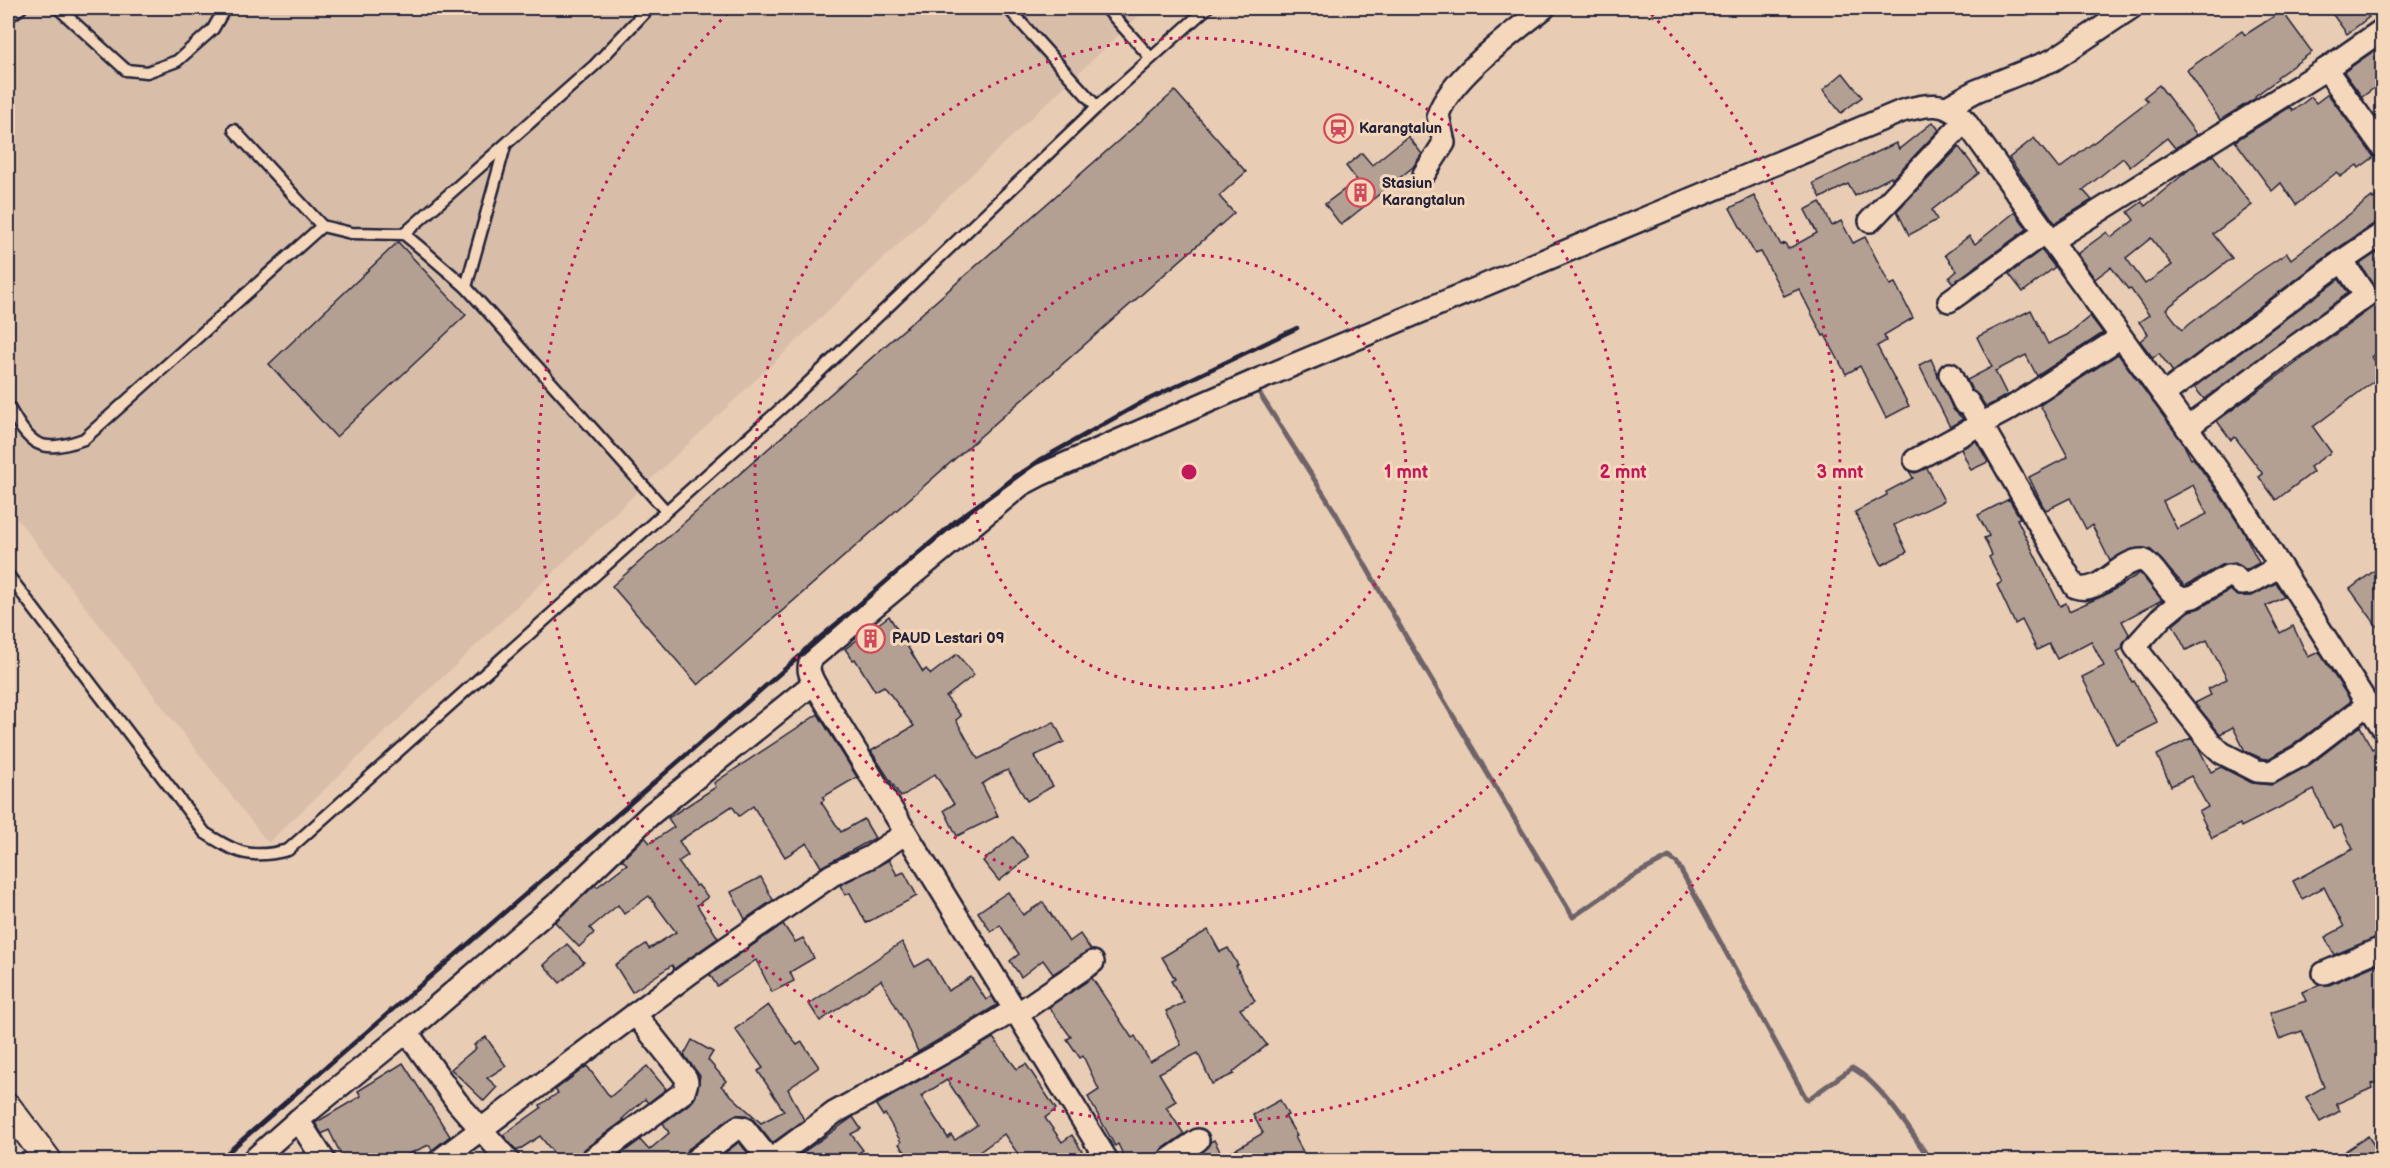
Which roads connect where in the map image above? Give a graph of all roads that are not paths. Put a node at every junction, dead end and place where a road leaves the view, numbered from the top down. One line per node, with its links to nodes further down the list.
1 (21, 8): 10 (lane)
2 (58, 8): 3 (lane)
3 (225, 8)
4 (649, 8): 18 (lane)
5 (1008, 8): 14 (lane)
6 (1106, 8): 12 (lane)
7 (1207, 8): 12 (lane)
8 (1544, 8): 20 (street)
9 (2131, 8): 15 (street)
10 (8, 17)
11 (2382, 30): 13 (street)
12 (1151, 58): 14 (lane)
13 (2326, 69): 19 (street); 25 (street)
14 (1097, 107): 36 (lane)
15 (1947, 107): 16 (street); 40 (street)
16 (1965, 121): 21 (street); 25 (street)
17 (234, 130): 22 (lane)
18 (505, 146): 23 (lane); 27 (lane)
19 (2382, 147)
20 (1424, 174)
21 (1870, 221)
22 (322, 226): 23 (lane); 32 (lane)
23 (404, 234): 27 (lane)
24 (2382, 234): 26 (street)
25 (2048, 236): 28 (street); 29 (street)
26 (2342, 261): 31 (street); 34 (street)
27 (466, 286): 36 (lane)
28 (1949, 302)
29 (2121, 337): 31 (street); 33 (street)
30 (1950, 374): 33 (street)
31 (2163, 395): 34 (street)
32 (8, 406)
33 (1981, 424): 35 (street); 39 (street)
34 (2187, 428): 37 (street)
35 (1915, 460)
36 (666, 512): 38 (lane)
37 (2280, 566): 39 (street); 41 (street)
38 (8, 575)
39 (2184, 599): 41 (street)
40 (814, 683): 43 (street); 49 (street)
41 (2368, 704): 42 (street)
42 (2382, 727)
43 (906, 833): 47 (street); 48 (street)
44 (2382, 948): 46 (street)
45 (1093, 962): 47 (street)
46 (2324, 973)
47 (1016, 1012): 60 (street); 61 (street)
48 (635, 1014): 52 (street); 59 (street)
49 (407, 1032): 51 (street); 52 (street)
50 (8, 1107): 54 (street)
51 (298, 1120): 55 (street); 56 (street)
52 (480, 1130): 57 (street); 58 (street)
53 (1198, 1140): 62 (street)
54 (48, 1161)
55 (253, 1161)
56 (324, 1161)
57 (440, 1161)
58 (508, 1161)
59 (591, 1161)
60 (695, 1161)
61 (1107, 1161)
62 (1169, 1161)

